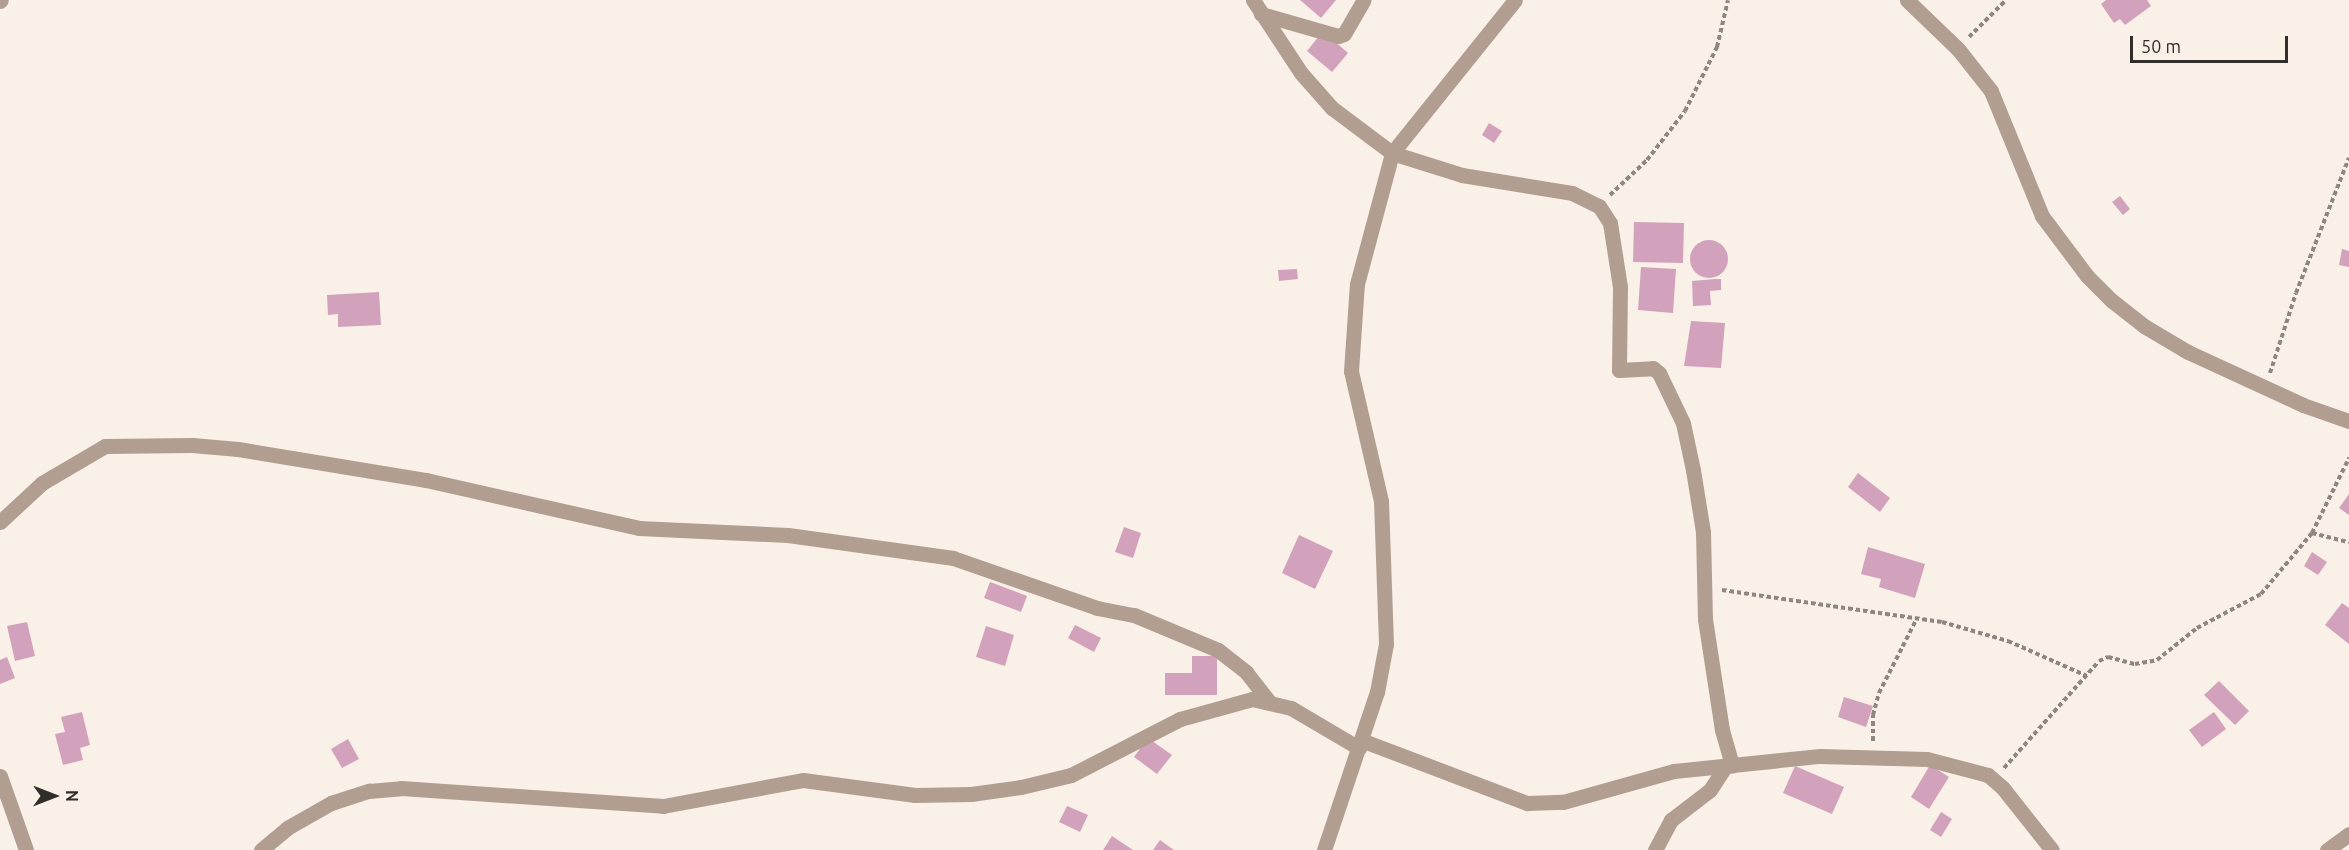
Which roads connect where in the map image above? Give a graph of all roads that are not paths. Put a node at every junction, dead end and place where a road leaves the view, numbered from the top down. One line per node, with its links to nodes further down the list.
1 (1253, 0): 5 (street)
2 (1364, 0): 5 (street)
3 (1515, 0): 6 (street)
4 (1907, 0): 7 (street)
5 (1261, 14): 6 (street)
6 (1392, 153): 10 (street); 11 (street)
7 (2349, 421)
8 (0, 522): 9 (street)
9 (1269, 701): 10 (street); 15 (street)
10 (1360, 744): 11 (street); 16 (street)
11 (1729, 767): 17 (street); 18 (street)
12 (0, 776): 14 (street)
13 (2349, 834): 19 (street)
14 (26, 850)
15 (261, 850)
16 (1324, 850)
17 (1655, 850)
18 (2052, 850)
19 (2327, 850)

